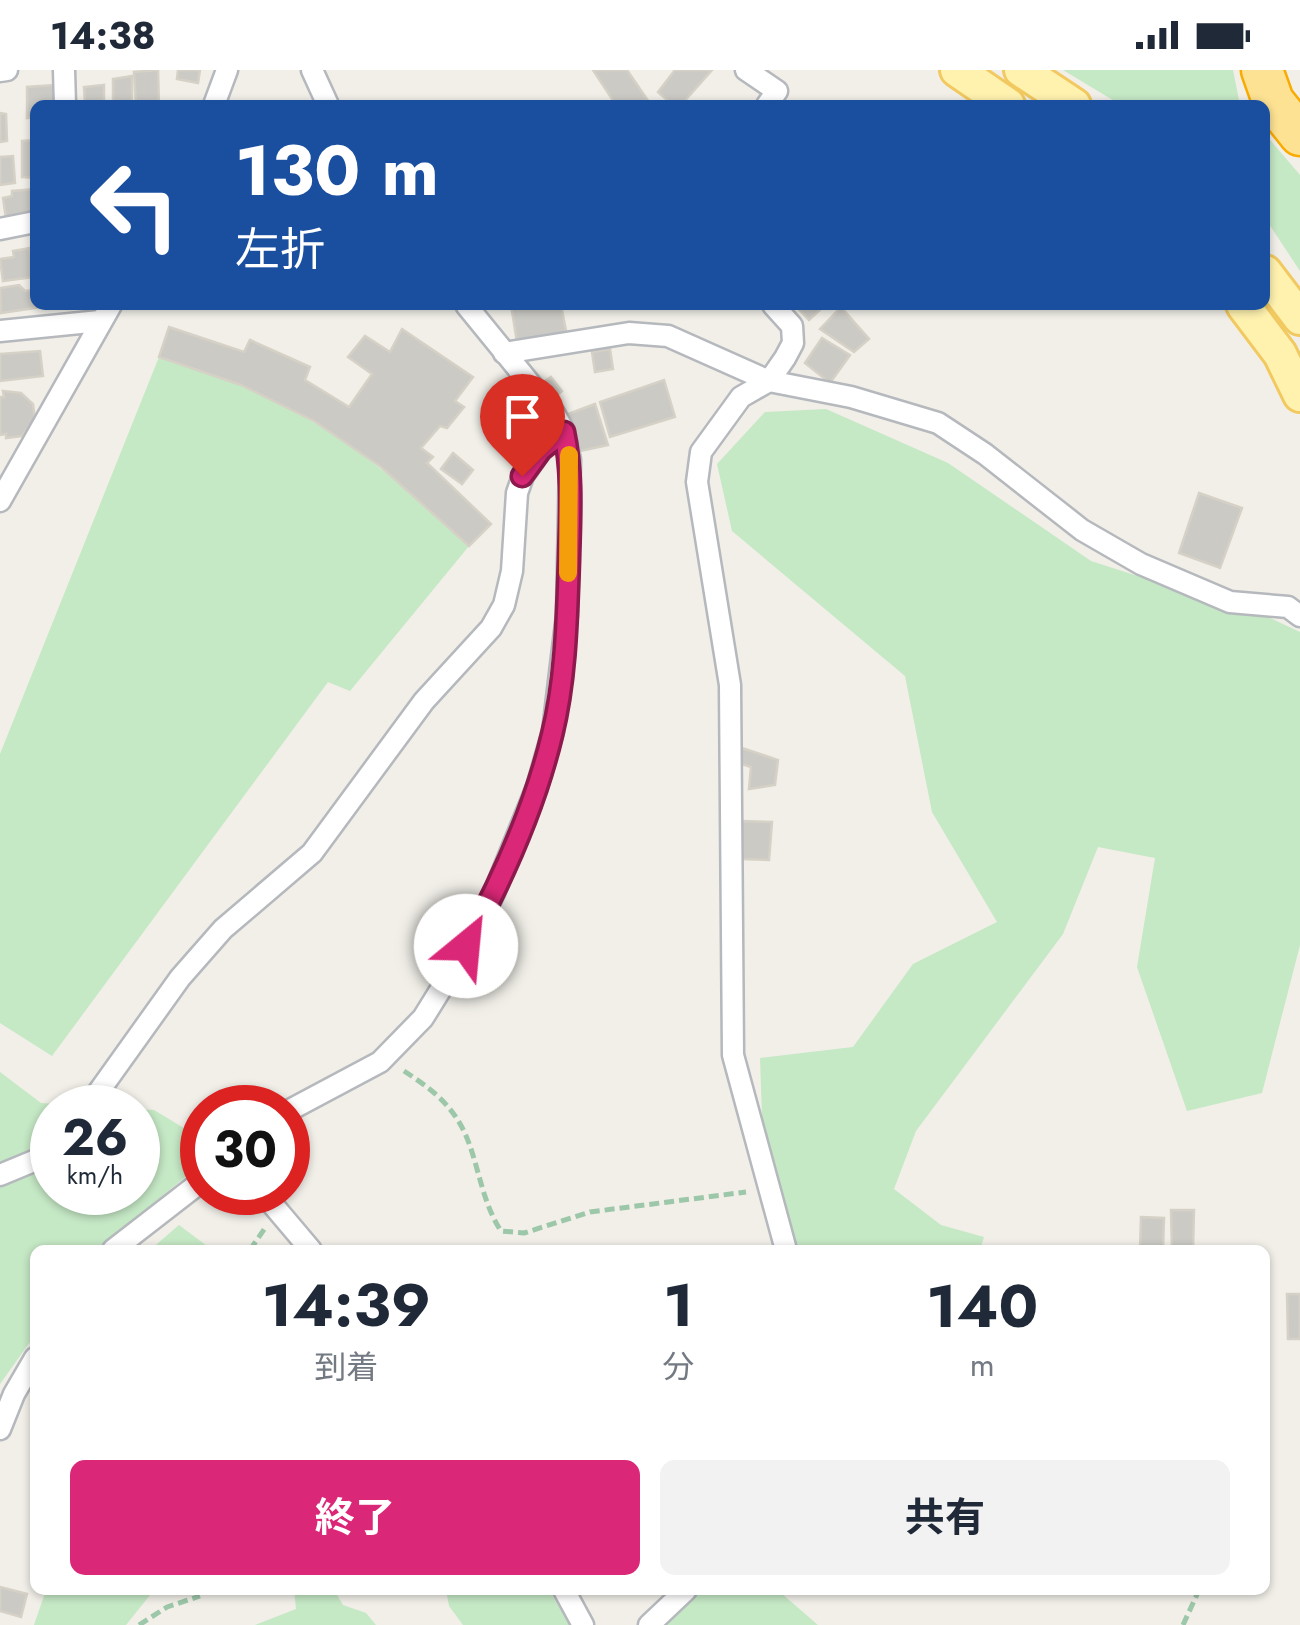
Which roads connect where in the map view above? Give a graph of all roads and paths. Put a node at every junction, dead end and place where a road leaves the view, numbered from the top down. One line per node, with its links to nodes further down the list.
1 (64, 70): 8 (street)
2 (228, 70): 9 (street)
3 (312, 70): 10 (street)
4 (746, 70): 11 (street)
5 (957, 70): 12 (main road)
6 (1021, 70): 13 (main road)
7 (1262, 70): 14 (highway)
8 (66, 100)
9 (216, 100)
10 (326, 100)
11 (771, 100)
12 (1001, 100)
13 (1066, 100)
14 (1300, 135)
15 (30, 223): 16 (street)
16 (0, 229)
17 (1270, 279): 22 (main road)
18 (470, 310): 24 (street)
19 (778, 310): 25 (street)
20 (1247, 310): 26 (main road)
21 (105, 313): 23 (street); 28 (street)
22 (1300, 318)
23 (0, 331)
24 (504, 353): 25 (street); 27 (street)
25 (768, 381): 29 (street); 35 (street)
26 (1300, 395)
27 (564, 432): 30 (street); 31 (street)
28 (0, 501)
29 (1300, 616)
30 (380, 1062): 32 (street); 35 (path)
31 (104, 1085)
32 (310, 1099)
33 (30, 1162): 34 (street)
34 (0, 1175)
35 (769, 1188): 40 (street)
36 (180, 1198): 38 (street)
37 (282, 1215): 39 (street)
38 (119, 1245)
39 (308, 1245)
40 (785, 1245)
41 (30, 1367): 42 (street)
42 (0, 1429)
43 (567, 1595): 48 (street)
44 (681, 1595): 49 (street)
45 (1197, 1595): 50 (path)
46 (200, 1596): 47 (path)
47 (139, 1625)
48 (583, 1625)
49 (649, 1625)
50 (1183, 1625)

